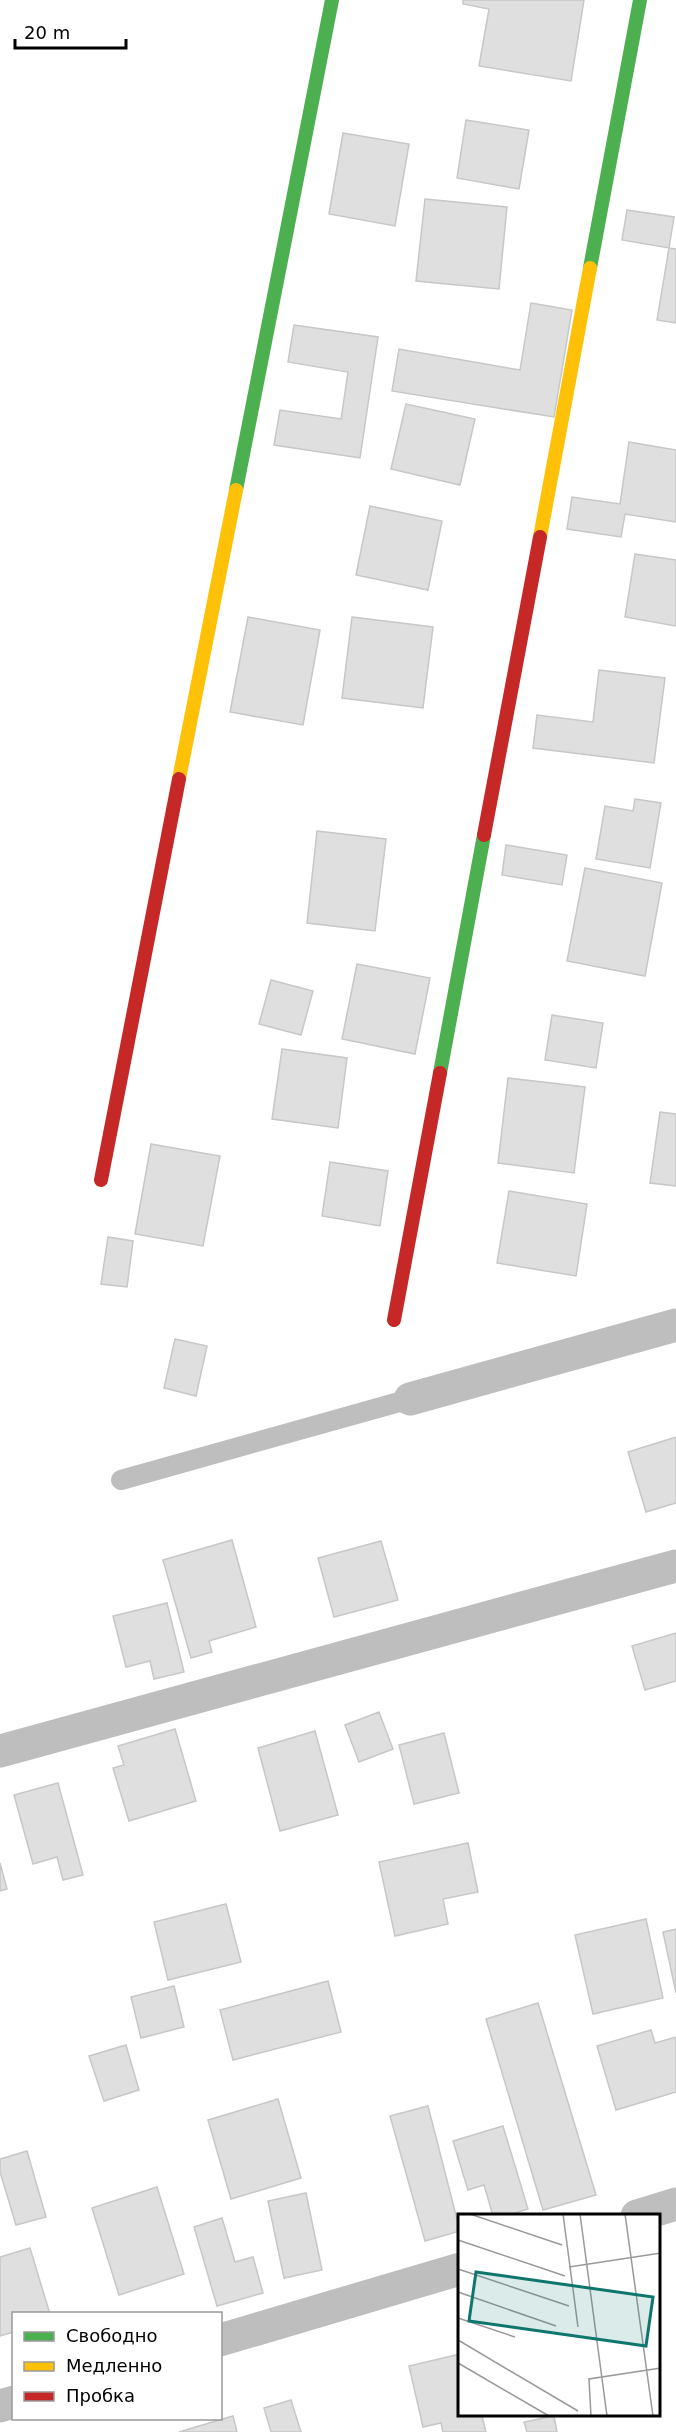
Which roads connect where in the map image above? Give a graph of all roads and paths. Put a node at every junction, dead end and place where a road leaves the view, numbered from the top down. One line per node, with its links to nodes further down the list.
1 (332, 0): 3 (street)
2 (640, 0): 4 (street)
3 (101, 1180)
4 (393, 1320)
5 (676, 1325): 6 (street)
6 (410, 1399): 7 (lane)
7 (121, 1480)
8 (676, 1566): 9 (street)
9 (0, 1751)
10 (676, 2204): 11 (street)
11 (643, 2214)
12 (458, 2270): 13 (street)
13 (222, 2339)

